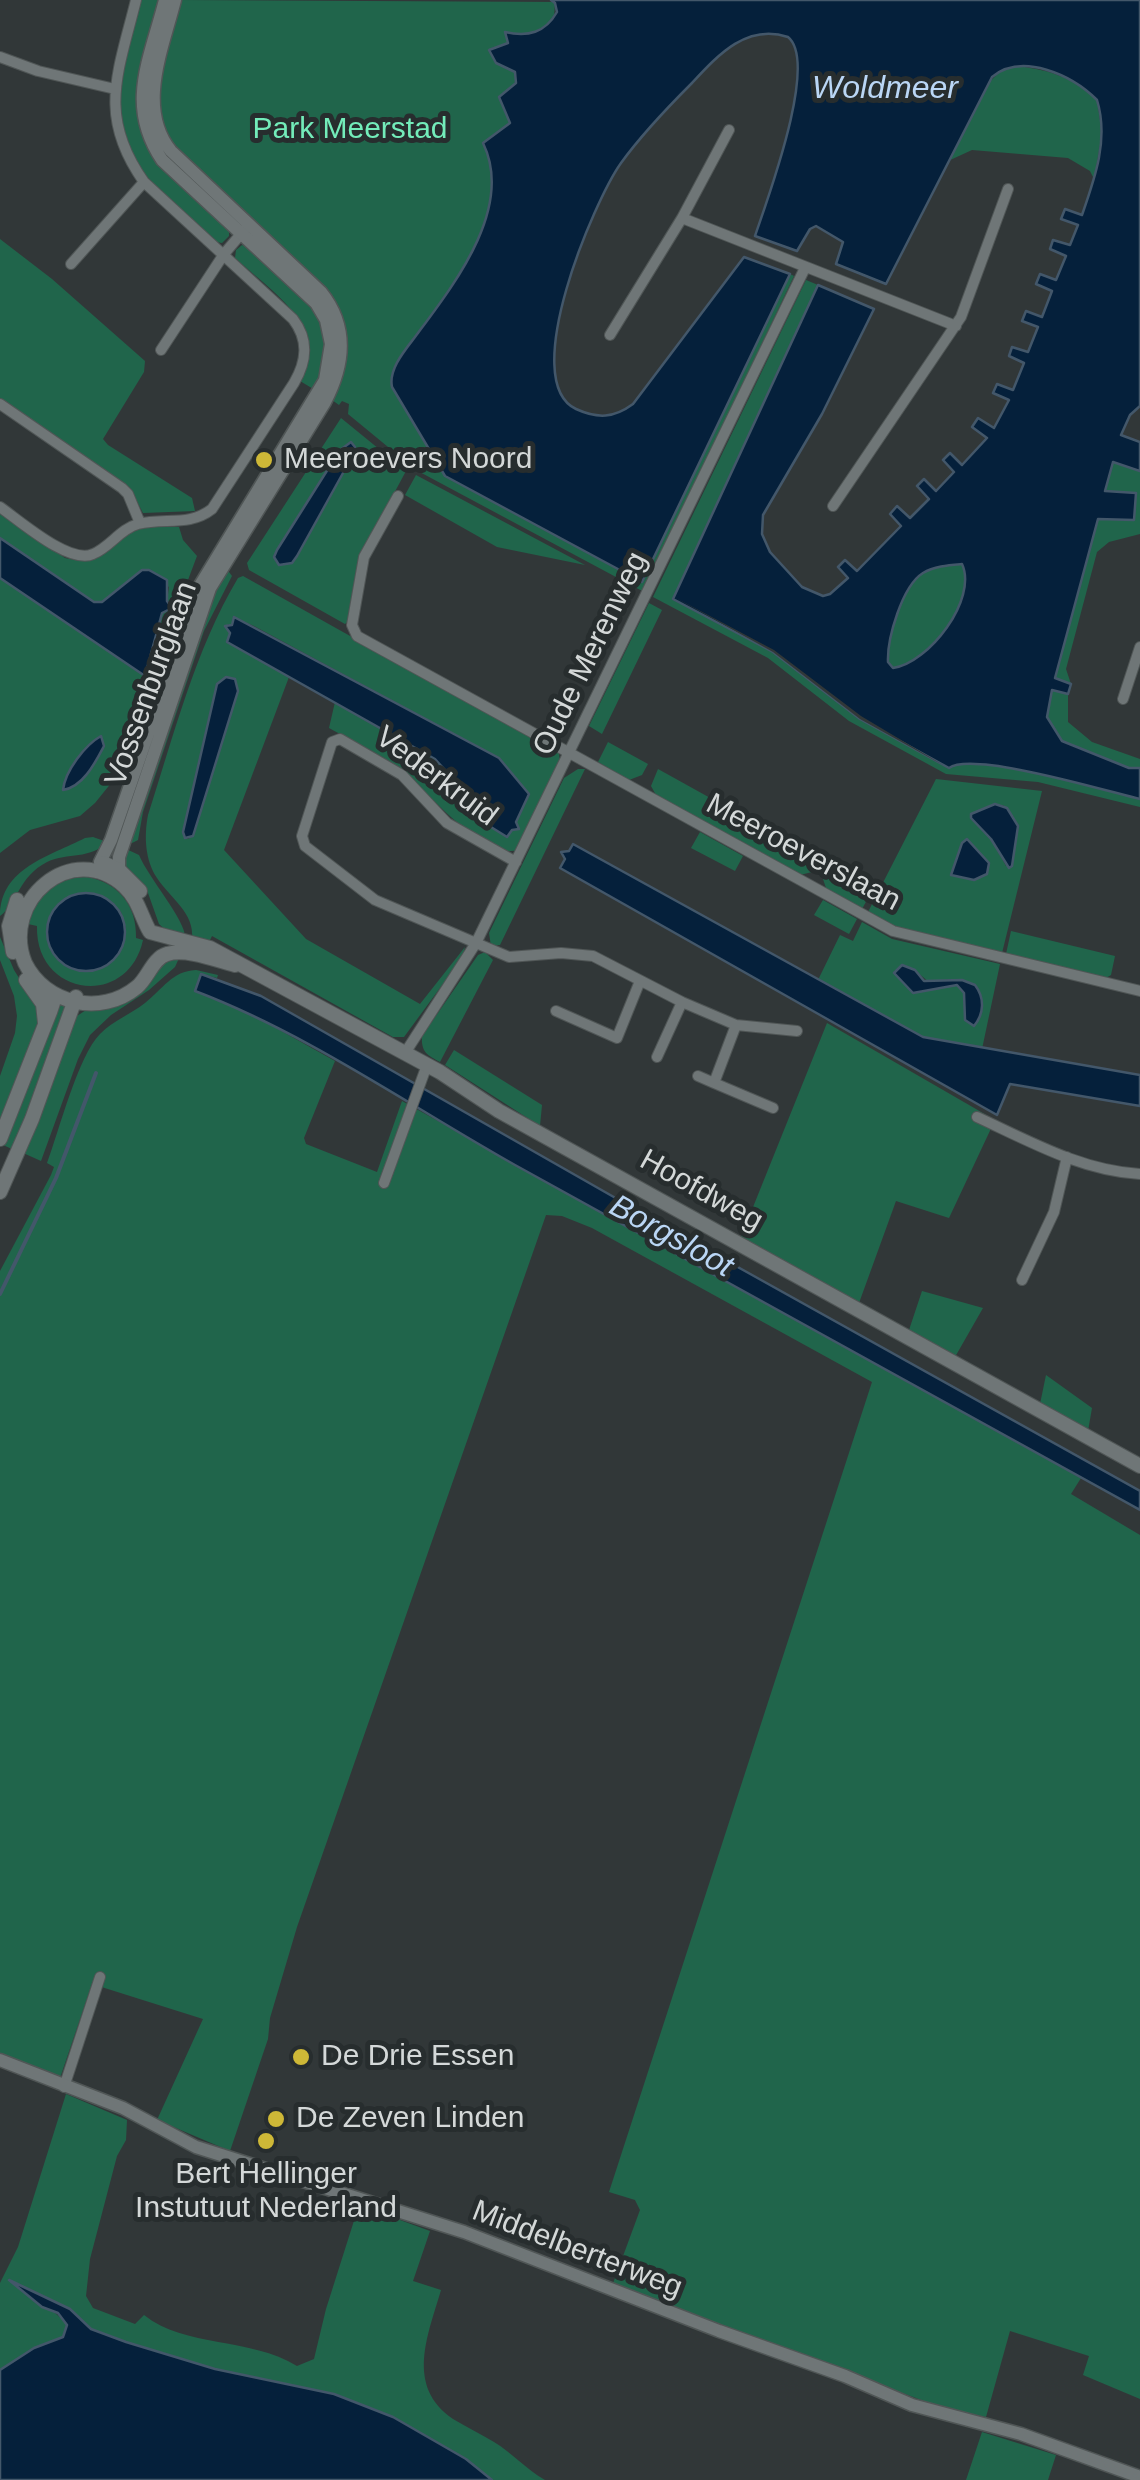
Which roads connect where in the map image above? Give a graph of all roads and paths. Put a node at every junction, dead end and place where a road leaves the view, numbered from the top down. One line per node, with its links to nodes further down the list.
1 (136, 0): 5 (street)
2 (165, 0): 10 (street, Vossenburglaan)
3 (175, 0): 10 (street, Vossenburglaan)
4 (0, 57): 5 (street)
5 (114, 89): 7 (street)
6 (729, 130): 9 (street)
7 (144, 182): 11 (street); 12 (street)
8 (1008, 189): 14 (street)
9 (682, 218): 13 (street); 15 (street)
10 (245, 229): 11 (street); 26 (street, Vossenburglaan); 27 (street, Vossenburglaan)
11 (224, 254): 16 (street); 21 (street)
12 (71, 264)
13 (805, 268): 14 (street); 24 (street, Oude Merenweg)
14 (956, 326): 19 (street)
15 (610, 334)
16 (161, 350)
17 (0, 404): 21 (street)
18 (398, 496): 24 (street, Meeroeverslaan)
19 (833, 506)
20 (0, 507): 21 (street)
21 (140, 523)
22 (1140, 647): 23 (street)
23 (1123, 699)
24 (571, 754): 25 (street, Oude Merenweg); 33 (street, Meeroeverslaan)
25 (516, 862): 30 (street, Oude Merenweg); 30 (street, Vederkruid)
26 (97, 866): 27 (main road); 28 (main road); 29 (main road)
27 (119, 870): 29 (main road)
28 (8, 928): 34 (main road); 35 (main road)
29 (154, 934): 31 (main road, Hoofdweg); 35 (main road)
30 (476, 944): 32 (street); 40 (street, Oude Merenweg)
31 (235, 964): 35 (main road, Hoofdweg); 40 (main road, Hoofdweg)
32 (640, 981): 36 (street); 37 (street)
33 (1140, 991)
34 (43, 992): 35 (main road); 47 (main road)
35 (76, 998): 51 (main road)
36 (682, 1002): 38 (street); 41 (street)
37 (556, 1010)
38 (736, 1025): 39 (street); 44 (street)
39 (797, 1030)
40 (405, 1053): 42 (main road, Hoofdweg)
41 (657, 1058)
42 (427, 1066): 50 (street); 53 (main road, Hoofdweg)
43 (698, 1076): 44 (street)
44 (714, 1083): 45 (street)
45 (773, 1108)
46 (977, 1117): 48 (street)
47 (0, 1139)
48 (1067, 1158): 49 (street); 52 (street)
49 (1140, 1174)
50 (384, 1184)
51 (0, 1192)
52 (1022, 1280)
53 (1140, 1466)
54 (100, 1977): 56 (street)
55 (0, 2060): 56 (street, Middelberterweg)
56 (64, 2087): 57 (street, Middelberterweg)
57 (1140, 2477)

